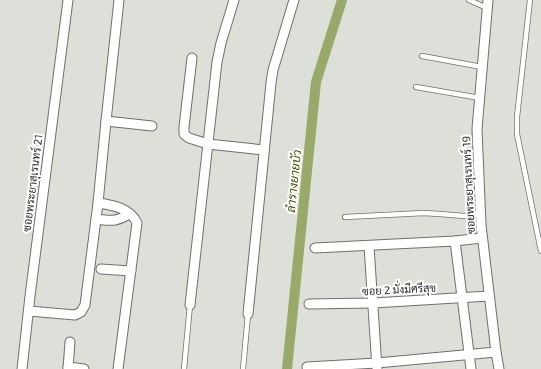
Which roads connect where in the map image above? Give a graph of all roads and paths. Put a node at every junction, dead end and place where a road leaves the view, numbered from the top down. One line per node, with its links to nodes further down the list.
1 (68, 0): 34 (street, ซอยพระยาสุเรนทร์ 21)
2 (119, 0): 13 (street)
3 (234, 0): 15 (street)
4 (294, 0): 16 (street)
5 (470, 0): 7 (lane)
6 (530, 0): 26 (lane)
7 (488, 4): 10 (street, ซอยพระยาสุเรนทร์ 19)
8 (422, 56): 10 (lane)
9 (192, 58): 15 (street)
10 (482, 67): 12 (street, ซอยพระยาสุเรนทร์ 19)
11 (416, 87): 12 (lane)
12 (480, 98): 19 (street, ซอยพระยาสุเรนทร์ 19)
13 (106, 121): 14 (street); 17 (street)
14 (152, 126)
15 (208, 144): 16 (street); 33 (street)
16 (264, 150): 35 (street)
17 (98, 203): 18 (street); 21 (street)
18 (129, 214): 21 (street); 28 (street)
19 (480, 214): 20 (lane); 22 (street, ซอยพระยาสุเรนทร์ 19)
20 (345, 217)
21 (96, 219): 34 (street)
22 (482, 238): 23 (street); 29 (street, ซอยพระยาสุเรนทร์ 19)
23 (455, 241): 24 (street); 30 (street)
24 (369, 246): 25 (street); 31 (street)
25 (315, 248)
26 (541, 251)
27 (101, 269): 28 (street)
28 (131, 271): 44 (street)
29 (489, 296): 30 (street, ซอย 2 มั่งมีศรีสุข); 37 (street, ซอยพระยาสุเรนทร์ 19)
30 (462, 298): 31 (street, ซอย 2 มั่งมีศรีสุข); 38 (street)
31 (373, 303): 32 (street, ซอย 2 มั่งมีศรีสุข); 39 (street)
32 (309, 304)
33 (190, 305): 45 (lane)
34 (29, 311): 42 (street, ซอยพระยาสุเรนทร์ 21)
35 (248, 314): 46 (lane)
36 (70, 342): 41 (street)
37 (496, 352): 38 (street); 48 (street, ซอยพระยาสุเรนทร์ 19)
38 (470, 356): 39 (street); 47 (street)
39 (377, 366): 40 (street)
40 (307, 367)
41 (68, 368): 43 (street)
42 (22, 369)
43 (84, 369)
44 (118, 369)
45 (184, 369)
46 (243, 369)
47 (471, 369)
48 (499, 369)

